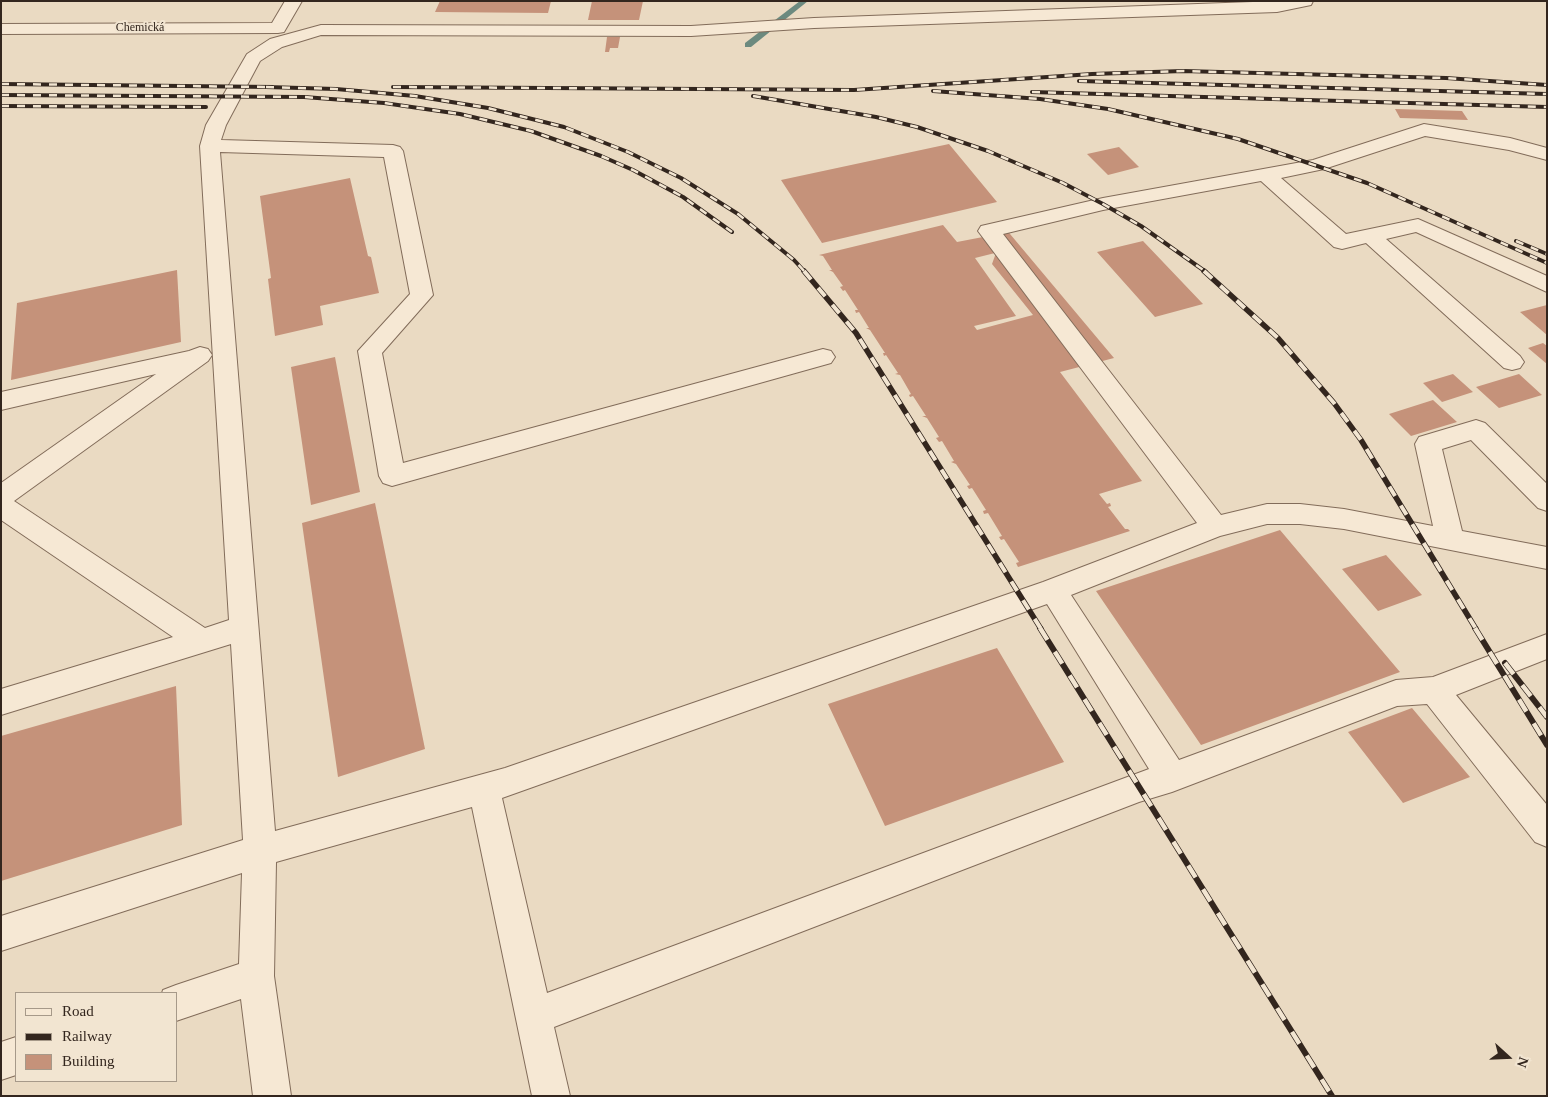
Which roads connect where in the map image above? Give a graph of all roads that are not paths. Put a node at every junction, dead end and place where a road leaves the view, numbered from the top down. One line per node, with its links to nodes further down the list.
1 (294, 1): 3 (street, Chemická)
2 (1305, 1): 4 (street)
3 (1, 29)
4 (210, 146): 9 (street); 11 (street)
5 (1547, 154): 6 (street)
6 (1266, 175): 7 (street); 17 (street)
7 (1369, 236): 8 (street); 12 (street)
8 (1547, 285)
9 (225, 350): 10 (street); 21 (street)
10 (200, 356): 13 (street); 14 (street)
11 (823, 357)
12 (1512, 362)
13 (1, 401)
14 (1, 497)
15 (1547, 502): 18 (street)
16 (1, 506): 22 (street)
17 (1215, 527): 18 (street); 20 (street)
18 (1450, 539): 19 (street)
19 (1547, 558)
20 (1053, 590): 26 (street); 27 (street)
21 (244, 628): 22 (street); 29 (street)
22 (202, 641): 25 (street)
23 (1547, 646): 24 (street)
24 (1434, 690): 26 (street); 28 (street)
25 (1, 702)
26 (1172, 777): 33 (street)
27 (484, 788): 29 (street); 33 (street)
28 (1547, 831)
29 (260, 851): 30 (street); 31 (street)
30 (1, 934)
31 (256, 976): 32 (street); 36 (street)
32 (178, 1002)
33 (534, 1016): 37 (street)
34 (15, 1056): 35 (street)
35 (1, 1061)
36 (272, 1096)
37 (551, 1096)

